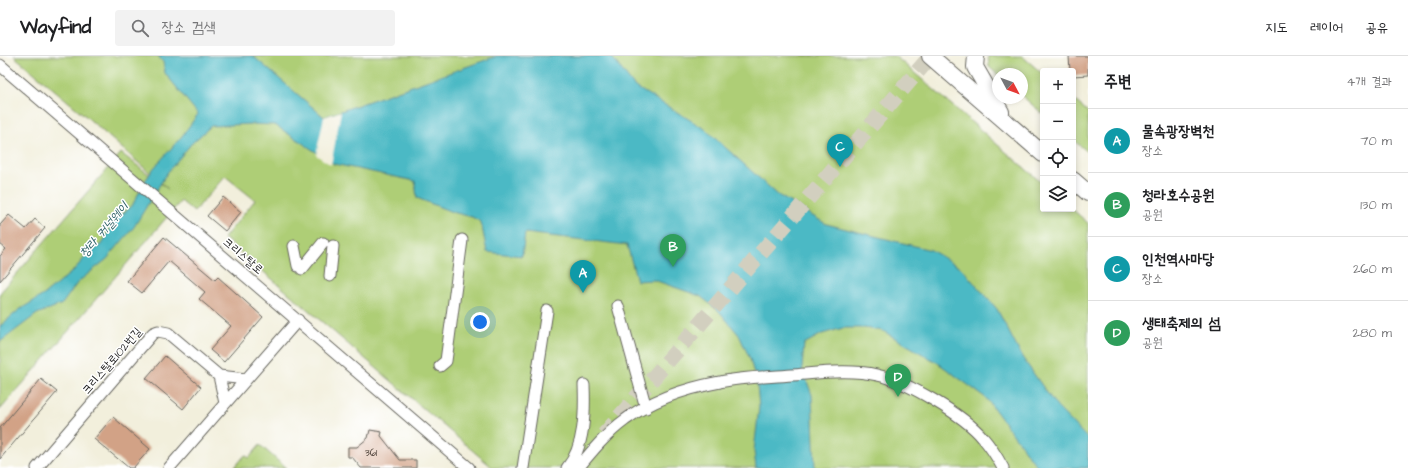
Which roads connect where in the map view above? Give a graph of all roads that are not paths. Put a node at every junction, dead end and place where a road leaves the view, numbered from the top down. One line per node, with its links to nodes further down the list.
1 (976, 56): 4 (main road)
2 (935, 57): 4 (main road)
3 (0, 65): 13 (street, 크리스탈로)
4 (1006, 122): 5 (main road)
5 (1040, 151)
6 (1076, 183): 7 (main road)
7 (1088, 193)
8 (462, 240): 14 (street)
9 (294, 246): 10 (street)
10 (330, 276)
11 (618, 306): 19 (street)
12 (547, 311): 23 (street)
13 (298, 320): 16 (street); 22 (street, 크리스탈로)
14 (440, 366)
15 (219, 376): 16 (street); 18 (street); 20 (street, 크리스탈로102번길)
16 (246, 379): 18 (street)
17 (584, 385): 24 (street)
18 (225, 403): 21 (street)
19 (646, 408): 25 (street); 26 (street)
20 (37, 468)
21 (169, 468)
22 (469, 468)
23 (523, 468)
24 (567, 468)
25 (578, 468)
26 (1003, 468)

